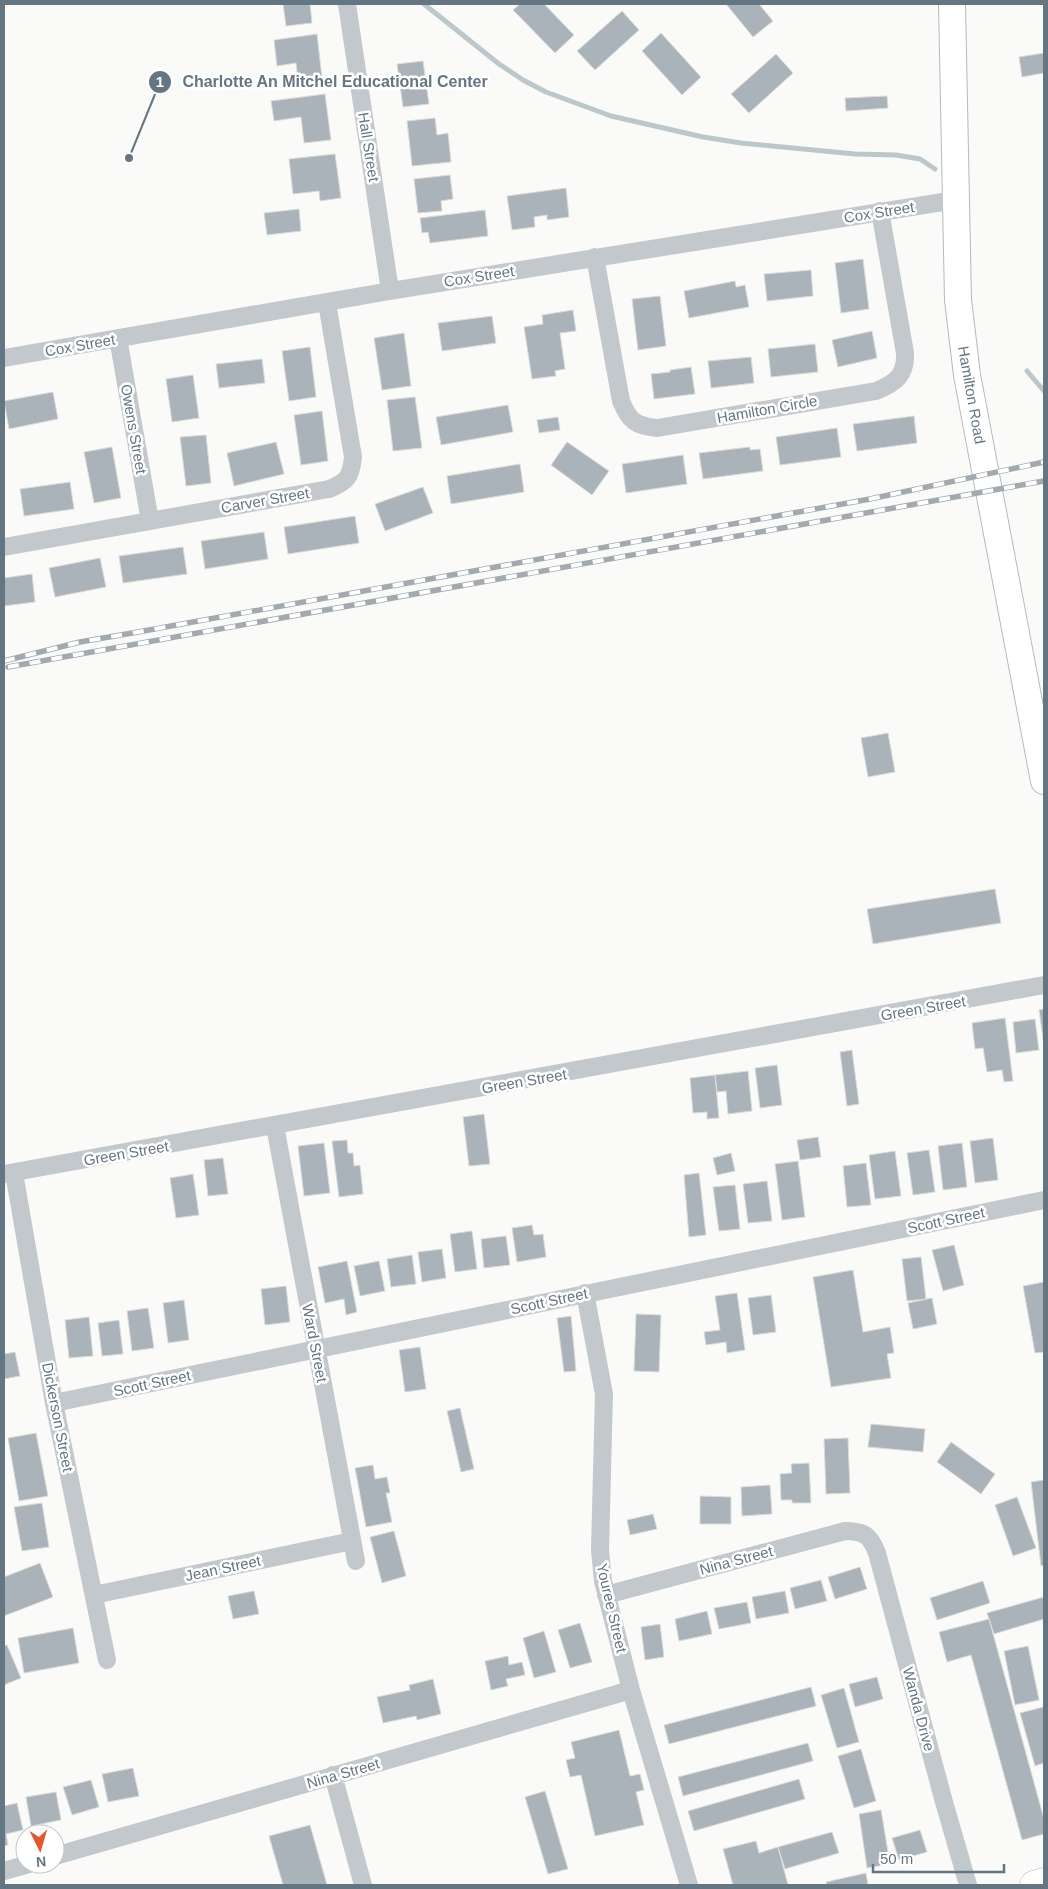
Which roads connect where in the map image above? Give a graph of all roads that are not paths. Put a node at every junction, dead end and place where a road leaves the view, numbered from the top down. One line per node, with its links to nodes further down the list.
1 (347, 4): 6 (street, Hall Street)
2 (952, 4): 3 (street, Hamilton Road)
3 (955, 200): 4 (street, Cox Street); 12 (street, Hamilton Road)
4 (880, 211): 5 (street, Cox Street); 5 (street, Hamilton Circle)
5 (595, 257): 6 (street, Cox Street)
6 (390, 291): 7 (street, Cox Street)
7 (327, 302): 8 (street, Cox Street); 10 (street, Carver Street)
8 (118, 338): 9 (street, Cox Street); 10 (street, Owens Street)
9 (4, 358)
10 (150, 521): 11 (street, Carver Street)
11 (4, 547)
12 (1044, 781)
13 (1044, 985): 14 (street, Green Street)
14 (275, 1126): 15 (street, Green Street); 18 (street, Ward Street)
15 (9, 1173): 19 (street, Dickerson Street)
16 (1044, 1200): 17 (street, Scott Street)
17 (585, 1293): 18 (street, Scott Street); 24 (street, Youree Street)
18 (316, 1349): 19 (street, Scott Street); 21 (street, Ward Street)
19 (54, 1403): 23 (street, Dickerson Street)
20 (866, 1535): 24 (street, Nina Street); 32 (street, Wanda Drive)
21 (352, 1541): 22 (street, Ward Street); 23 (street, Jean Street)
22 (356, 1560)
23 (94, 1595): 25 (street, Dickerson Street)
24 (606, 1595): 26 (street, Youree Street)
25 (107, 1660)
26 (631, 1690): 27 (street, Nina Street); 31 (street, Youree Street)
27 (333, 1775): 28 (street, Nina Street); 30 (street)
28 (65, 1853)
29 (1044, 1882): 33 (main road)
30 (363, 1885)
31 (689, 1885)
32 (968, 1885)
33 (1034, 1885)

